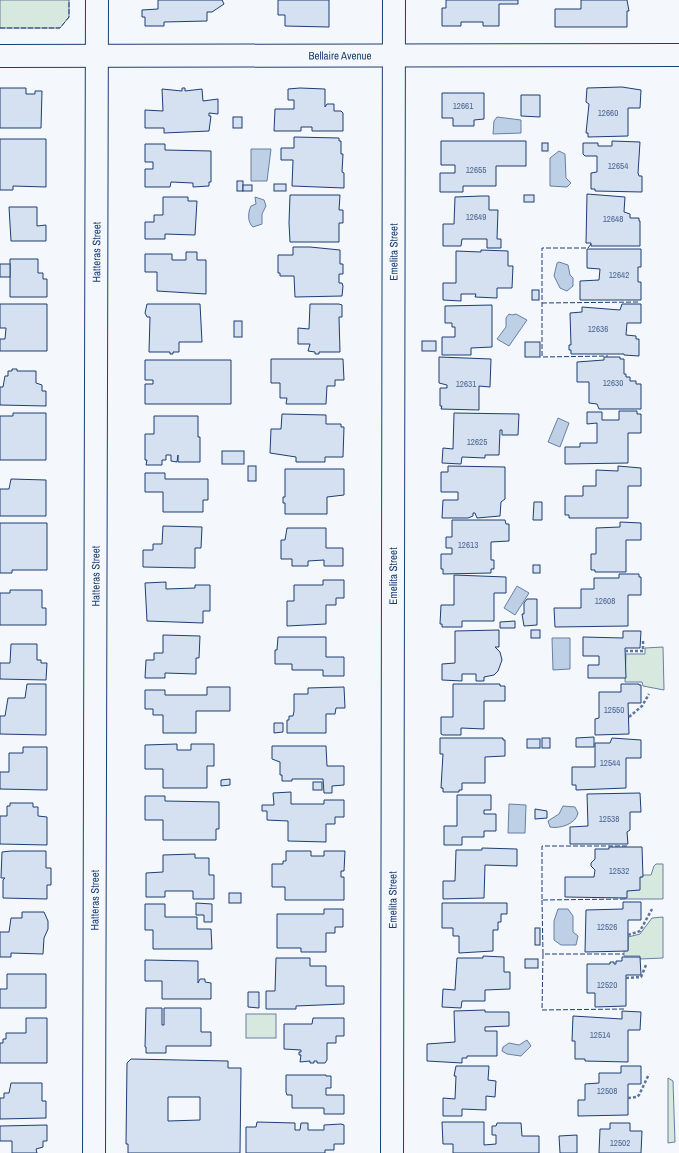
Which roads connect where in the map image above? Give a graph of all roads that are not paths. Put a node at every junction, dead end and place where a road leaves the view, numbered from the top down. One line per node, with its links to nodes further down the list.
1 (97, 0): 5 (street, Hatteras Street)
2 (394, 0): 6 (street, Emelita Street)
3 (679, 55): 6 (street, Bellaire Avenue)
4 (0, 56): 5 (street, Bellaire Avenue)
5 (97, 56): 6 (street, Bellaire Avenue); 7 (street, Hatteras Street)
6 (394, 56): 8 (street, Emelita Street)
7 (94, 1153)
8 (392, 1153)

